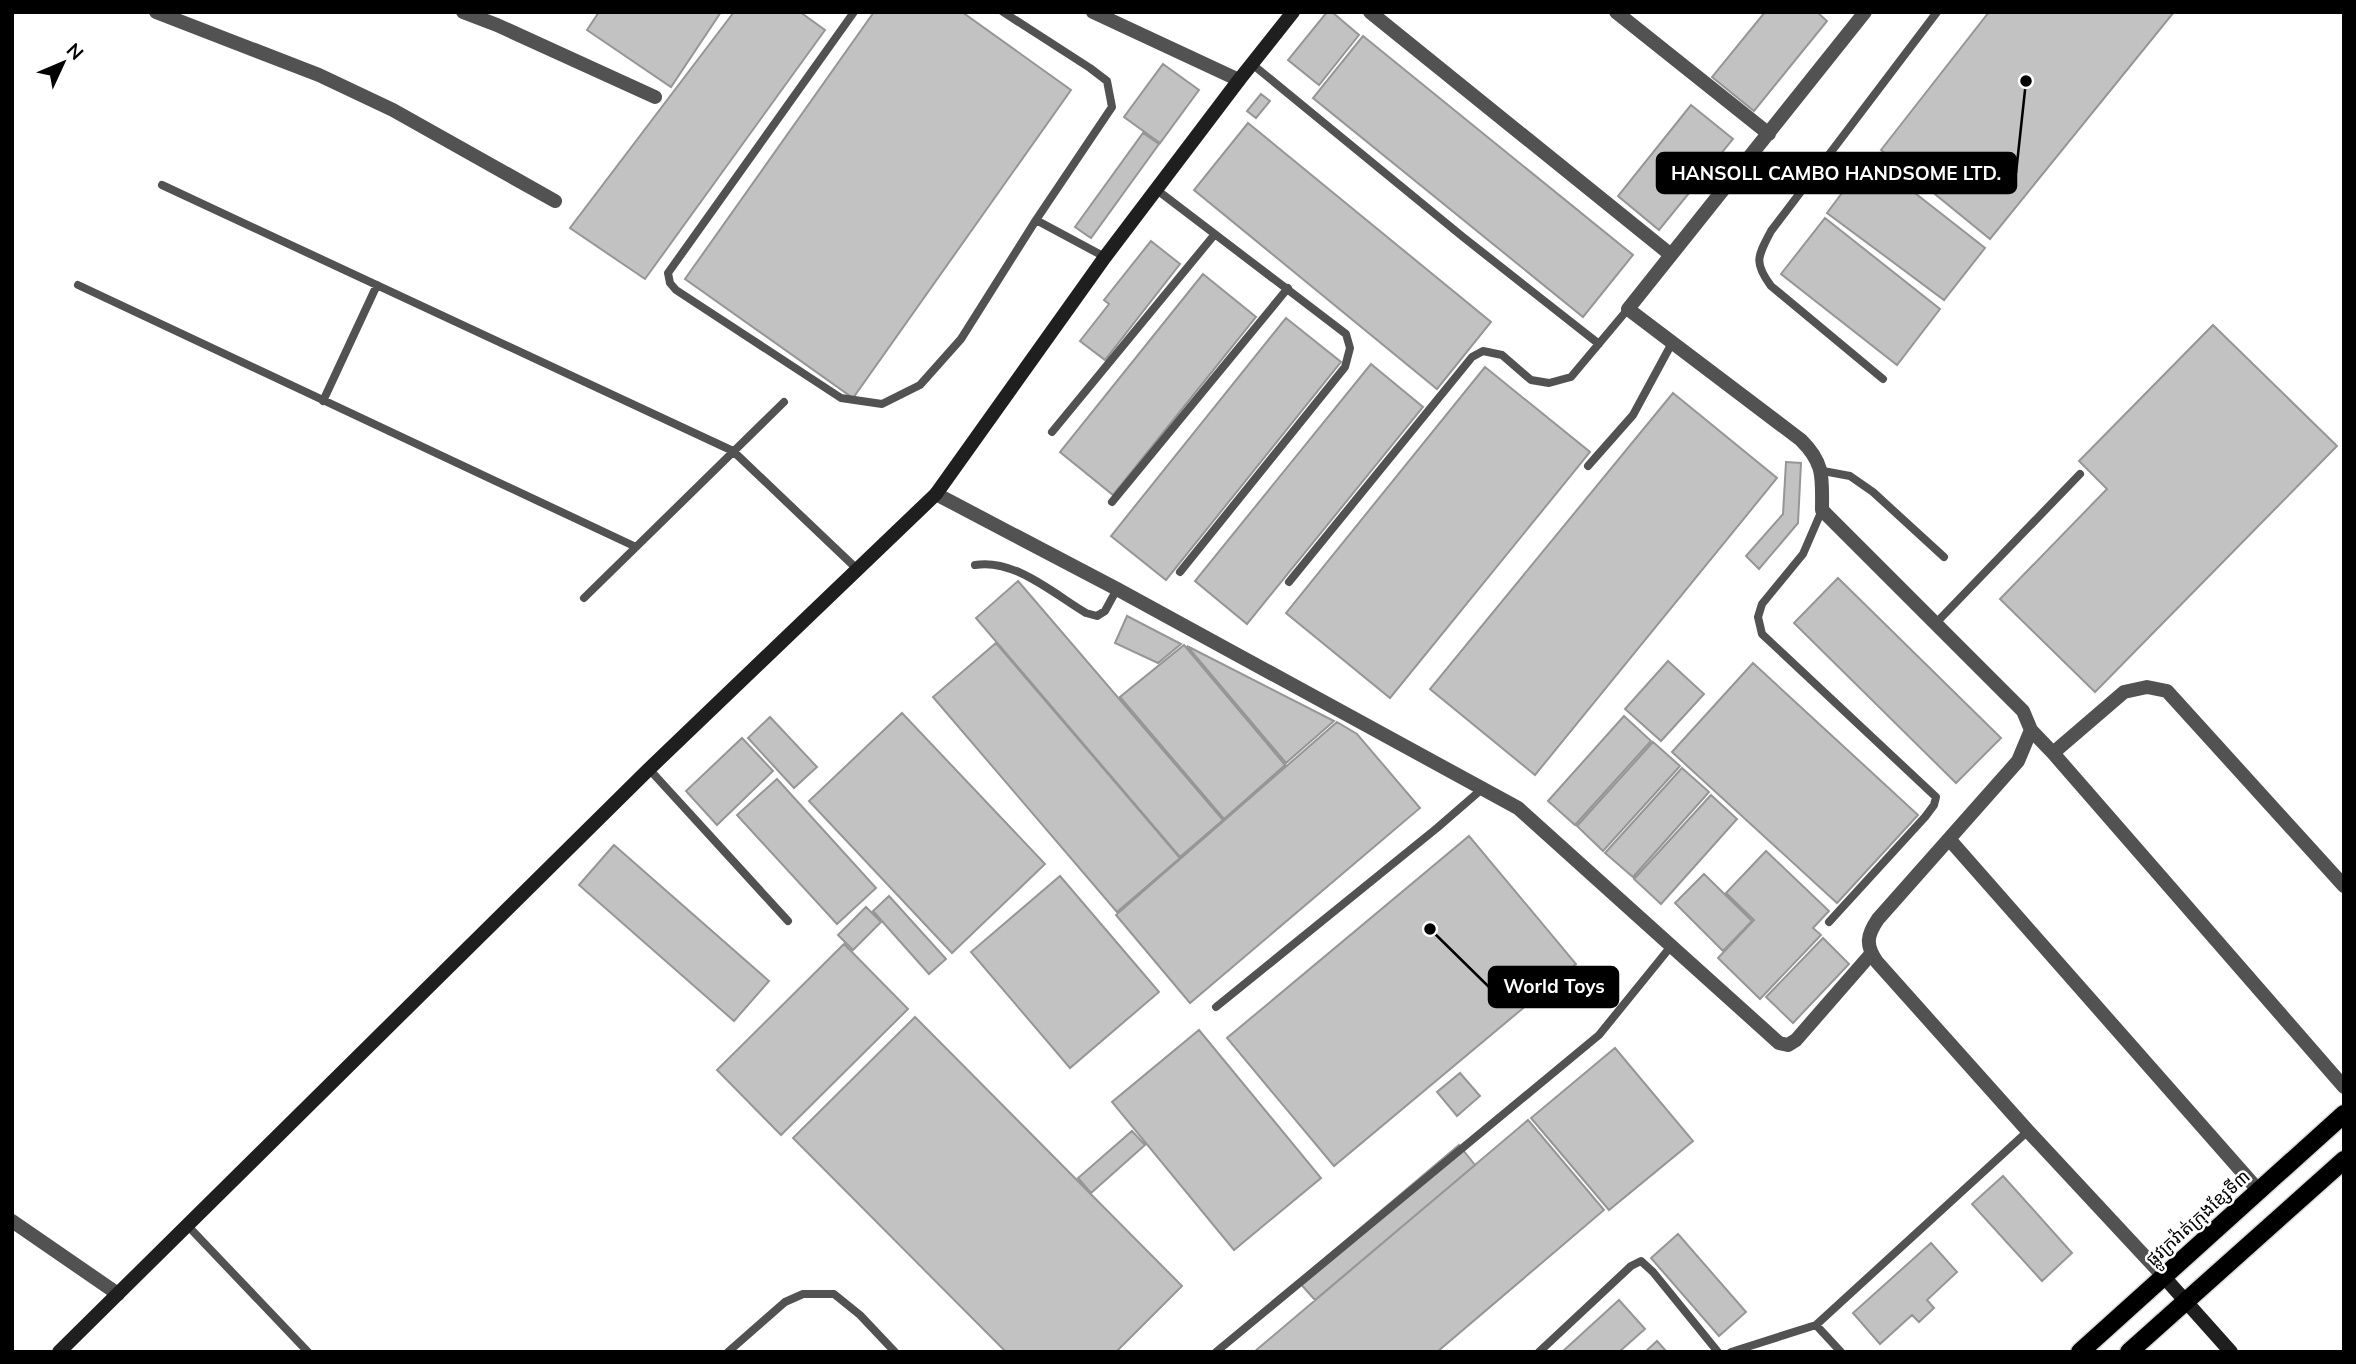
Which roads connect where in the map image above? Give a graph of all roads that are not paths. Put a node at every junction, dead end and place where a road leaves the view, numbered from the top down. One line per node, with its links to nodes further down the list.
1 (156, 12): 17 (street)
2 (463, 12): 13 (street)
3 (854, 12): 18 (lane)
4 (1003, 12): 18 (lane)
5 (1093, 12): 12 (street)
6 (1293, 12): 11 (street)
7 (1370, 12): 20 (street)
8 (1616, 12): 14 (street)
9 (1937, 12): 28 (lane)
10 (1859, 15): 14 (street)
11 (1252, 64): 12 (street); 27 (lane)
12 (1239, 80): 16 (street)
13 (655, 97)
14 (1769, 134): 20 (street)
15 (162, 185): 23 (lane)
16 (1157, 190): 19 (lane); 21 (street)
17 (555, 201)
18 (1036, 220): 21 (lane)
19 (1215, 234): 24 (lane); 31 (lane)
20 (1671, 255): 25 (street)
21 (1105, 257): 36 (street)
22 (78, 285): 29 (lane)
23 (377, 285): 29 (lane); 32 (lane)
24 (1288, 288): 37 (lane); 43 (lane)
25 (1628, 309): 26 (street); 27 (lane)
26 (1672, 343): 33 (lane); 34 (street)
27 (1599, 344): 44 (lane)
28 (1883, 379)
29 (323, 401): 39 (lane)
30 (784, 402): 32 (lane)
31 (1052, 432)
32 (733, 451): 39 (lane); 42 (lane)
33 (1588, 466)
34 (1822, 471): 38 (street); 40 (lane)
35 (2080, 474): 47 (lane)
36 (936, 494): 42 (street); 45 (street)
37 (1112, 502)
38 (1822, 510): 47 (street); 55 (lane)
39 (636, 547): 46 (lane)
40 (1944, 556)
41 (975, 565): 45 (lane)
42 (857, 569): 50 (street)
43 (1180, 572)
44 (1289, 582)
45 (1117, 589): 51 (street)
46 (584, 598)
47 (1936, 623): 48 (street)
48 (2031, 730): 49 (street); 52 (street)
49 (2053, 753): 53 (street); 59 (street)
50 (649, 769): 54 (lane); 65 (street)
51 (1482, 789): 56 (street); 58 (lane)
52 (1949, 839): 57 (street); 63 (street)
53 (2344, 886)
54 (788, 920)
55 (1829, 922)
56 (1672, 945): 57 (street); 74 (lane)
57 (1871, 954): 61 (street)
58 (1216, 1007)
59 (2344, 1087)
60 (2344, 1114): 63 (main road, ផ្លូវក្រវ៉ាត់ក្រុងខ្សែទី៣)
61 (2028, 1131): 66 (street); 69 (lane)
62 (2344, 1160): 68 (main road)
63 (2259, 1191): 66 (main road, ផ្លូវក្រវ៉ាត់ក្រុងខ្សែទី៣)
64 (12, 1221): 67 (street)
65 (187, 1225): 67 (street); 71 (lane)
66 (2164, 1278): 68 (street); 79 (main road, ផ្លូវក្រវ៉ាត់ក្រុងខ្សែទី៣)
67 (118, 1294): 70 (street)
68 (2186, 1300): 80 (main road); 81 (street)
69 (1816, 1325): 77 (lane); 78 (lane)
70 (60, 1352)
71 (308, 1352)
72 (728, 1352): 73 (lane)
73 (895, 1352)
74 (1216, 1352)
75 (1539, 1352): 76 (lane)
76 (1718, 1352)
77 (1731, 1352)
78 (1841, 1352)
79 (2080, 1352)
80 (2129, 1352)
81 (2231, 1352)

